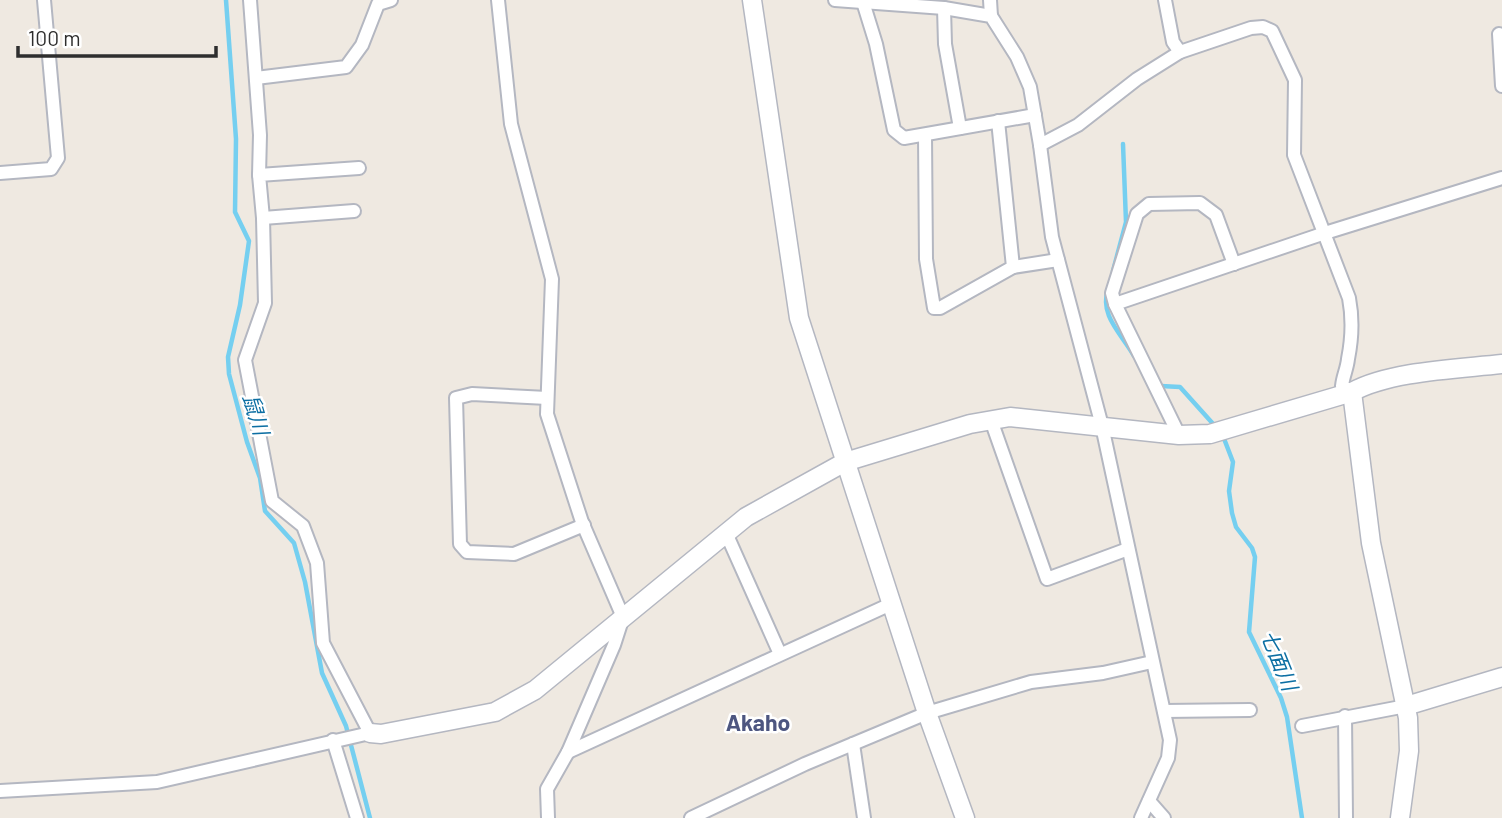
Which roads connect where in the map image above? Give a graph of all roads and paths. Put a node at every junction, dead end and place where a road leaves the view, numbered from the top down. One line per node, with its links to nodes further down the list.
1 (44, 0): 22 (street)
2 (250, 0): 14 (street)
3 (391, 0): 14 (street)
4 (498, 0): 34 (street)
5 (752, 0): 38 (street)
6 (835, 0): 9 (street)
7 (990, 0): 11 (street)
8 (1165, 0): 13 (street)
9 (863, 2): 10 (street); 19 (street)
10 (944, 9): 11 (street); 18 (street)
11 (991, 16): 16 (street)
12 (1502, 34): 15 (street)
13 (1180, 52): 20 (street); 27 (street)
14 (256, 78): 23 (street)
15 (1502, 86)
16 (1035, 115): 17 (street); 20 (street)
17 (998, 121): 18 (street); 30 (street)
18 (960, 128): 19 (street)
19 (925, 135): 30 (street)
20 (1040, 145): 28 (street)
21 (359, 168): 23 (street)
22 (0, 173)
23 (259, 175): 26 (street)
24 (1502, 178): 27 (street)
25 (354, 211): 26 (street)
26 (263, 218): 53 (street)
27 (1325, 233): 29 (street); 33 (street)
28 (1058, 260): 30 (street); 36 (street)
29 (1234, 264): 31 (street); 31 (street)
30 (1013, 267)
31 (1115, 304): 37 (street)
32 (1502, 363): 33 (street)
33 (1352, 392): 37 (street); 47 (street)
34 (547, 398): 39 (street); 39 (street)
35 (991, 420): 36 (street); 38 (street); 41 (street)
36 (1102, 426): 37 (street); 41 (street)
37 (1179, 435)
38 (845, 462): 40 (street); 42 (street)
39 (584, 525): 43 (street)
40 (726, 533): 43 (street); 44 (street)
41 (1128, 549): 45 (street)
42 (893, 603): 44 (street); 50 (street)
43 (624, 617): 53 (street); 56 (street)
44 (780, 654): 56 (street)
45 (1152, 662): 49 (street); 50 (street)
46 (1502, 677): 47 (street)
47 (1406, 706): 51 (street); 68 (street)
48 (1250, 710): 49 (street)
49 (1164, 711): 58 (street)
50 (927, 713): 55 (street); 64 (street)
51 (1345, 716): 52 (street); 67 (street)
52 (1302, 726)
53 (364, 735): 54 (street)
54 (337, 739): 57 (street); 60 (street)
55 (853, 744): 59 (street); 63 (street)
56 (568, 752): 61 (street)
57 (0, 791)
58 (1149, 801): 65 (street); 66 (street)
59 (710, 814): 62 (street)
60 (357, 818)
61 (548, 818)
62 (691, 818)
63 (864, 818)
64 (965, 818)
65 (1140, 818)
66 (1164, 818)
67 (1346, 818)
68 (1400, 818)

